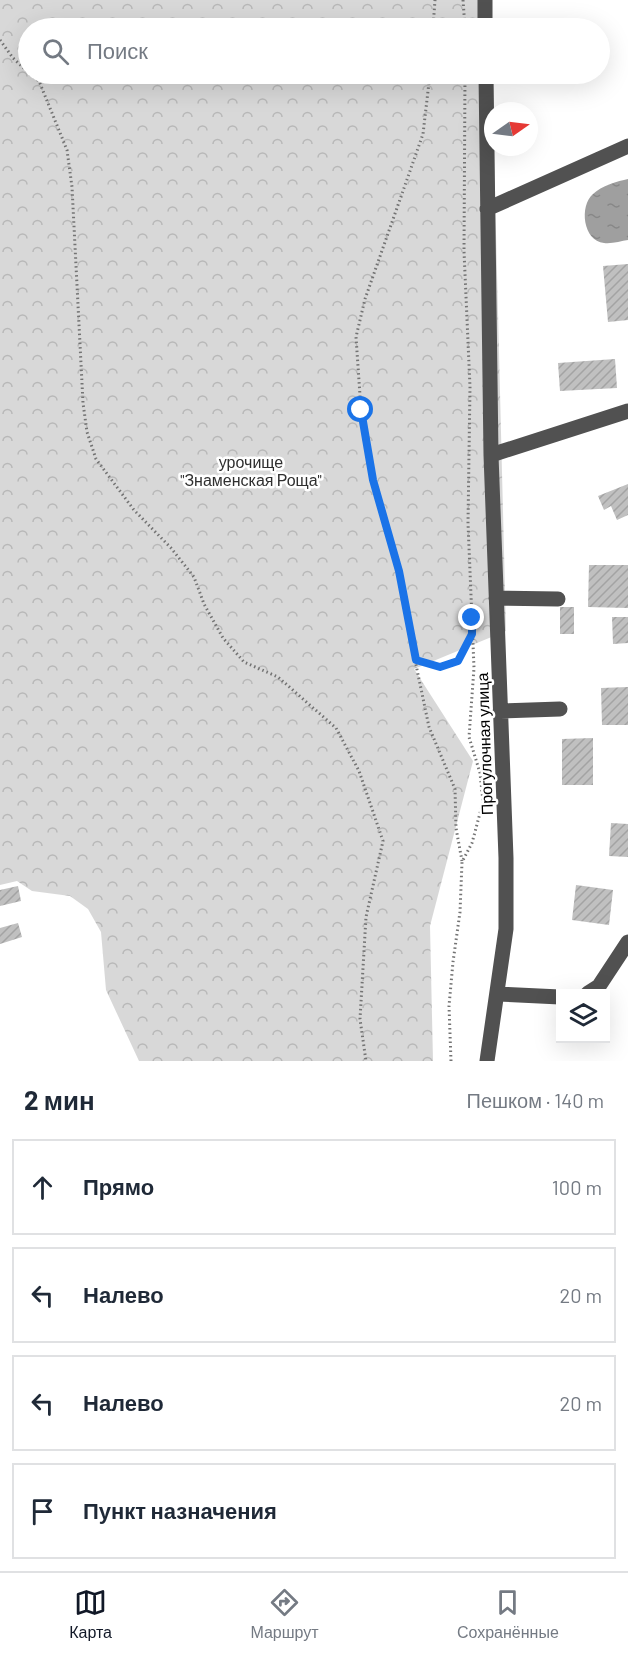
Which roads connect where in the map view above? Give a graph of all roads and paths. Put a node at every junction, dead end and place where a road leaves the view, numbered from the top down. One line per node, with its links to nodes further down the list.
1 (435, 0): 4 (path)
2 (463, 0): 5 (path)
3 (485, 0): 6 (street)
4 (434, 18)
5 (464, 18)
6 (485, 18)
7 (0, 40): 8 (path)
8 (18, 63)
9 (40, 84): 28 (path)
10 (429, 84): 20 (path)
11 (465, 84): 19 (path)
12 (486, 84): 14 (street, Прогулочная улица)
13 (628, 146): 14 (street)
14 (487, 209): 16 (street, Прогулочная улица)
15 (628, 411): 16 (street)
16 (491, 455): 17 (street, Прогулочная улица)
17 (496, 598): 18 (street); 22 (street, Прогулочная улица)
18 (558, 599)
19 (472, 634): 20 (path); 23 (path)
20 (416, 660): 23 (path)
21 (560, 709): 22 (street)
22 (500, 711): 26 (street, Прогулочная улица)
23 (462, 862): 29 (path)
24 (628, 942): 25 (street)
25 (594, 989)
26 (498, 994): 27 (street); 30 (street, Прогулочная улица)
27 (556, 997)
28 (366, 1061)
29 (451, 1061)
30 (487, 1061)

